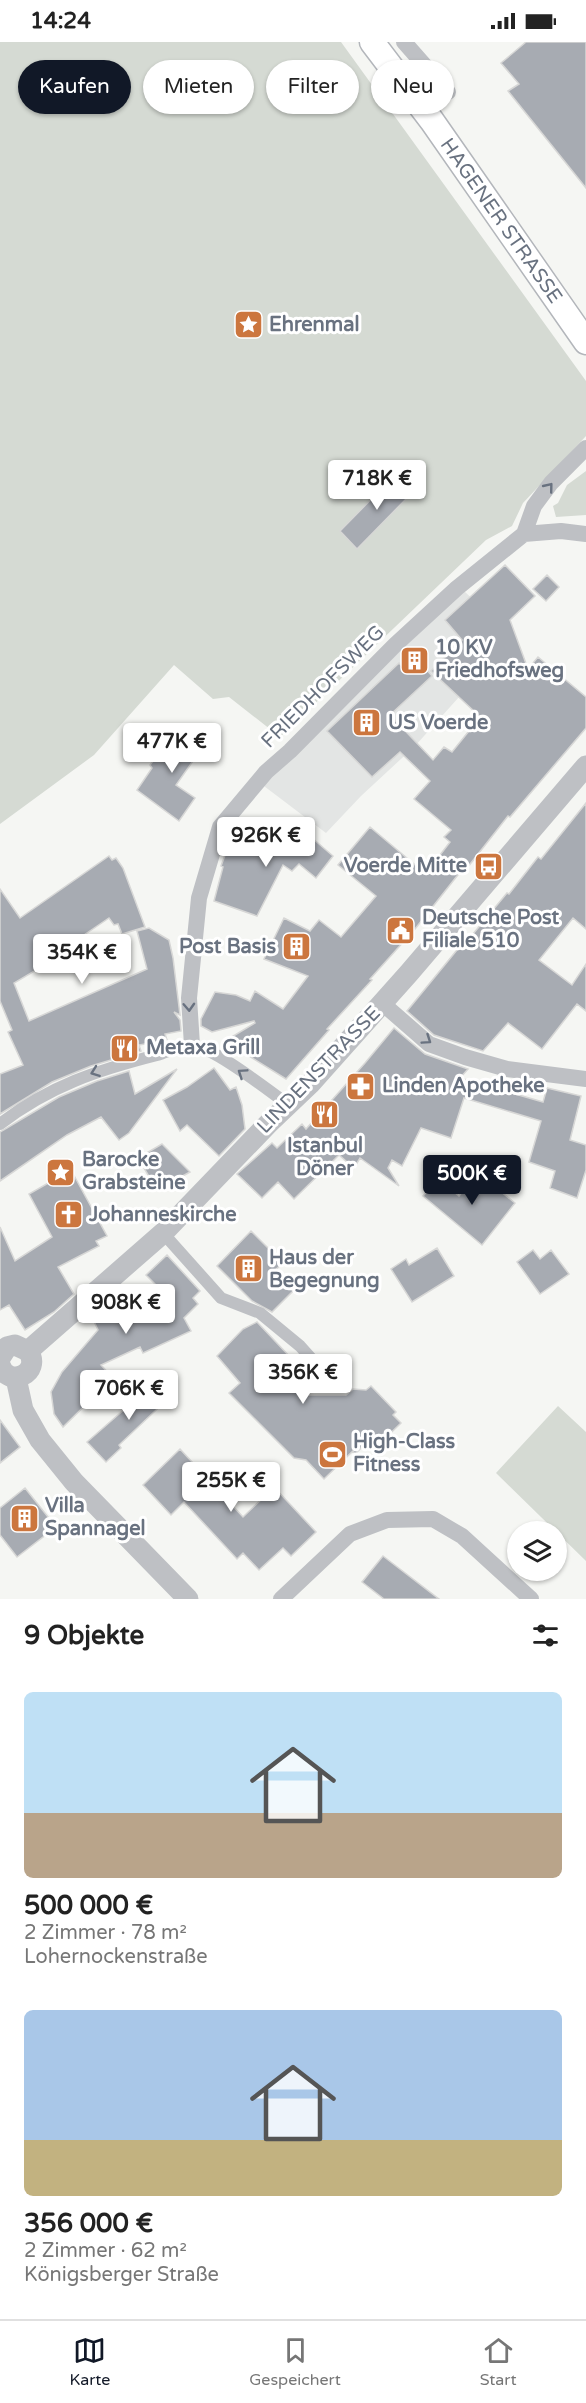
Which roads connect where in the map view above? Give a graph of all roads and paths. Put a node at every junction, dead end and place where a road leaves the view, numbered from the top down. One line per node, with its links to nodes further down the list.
1 (372, 42): 4 (main road, HAGENER STRASSE)
2 (404, 42): 3 (street)
3 (420, 60)
4 (586, 342)
5 (586, 448): 6 (street, one-way to 5)
6 (524, 534): 7 (street); 10 (street, FRIEDHOFSWEG, one-way to 10)
7 (586, 534)
8 (586, 766): 9 (street, LINDENSTRASSE)
9 (382, 1003): 11 (street, one-way to 11); 12 (street, LINDENSTRASSE)
10 (192, 1045): 12 (street, one-way to 10); 13 (street, one-way to 13)
11 (586, 1079)
12 (289, 1105): 14 (street, LINDENSTRASSE)
13 (0, 1124)
14 (163, 1233): 15 (street, LINDENSTRASSE); 17 (street)
15 (28, 1351): 16 (street); 16 (street)
16 (4, 1359): 18 (street)
17 (334, 1384)
18 (188, 1599)
19 (281, 1599): 20 (street)
20 (531, 1599)

